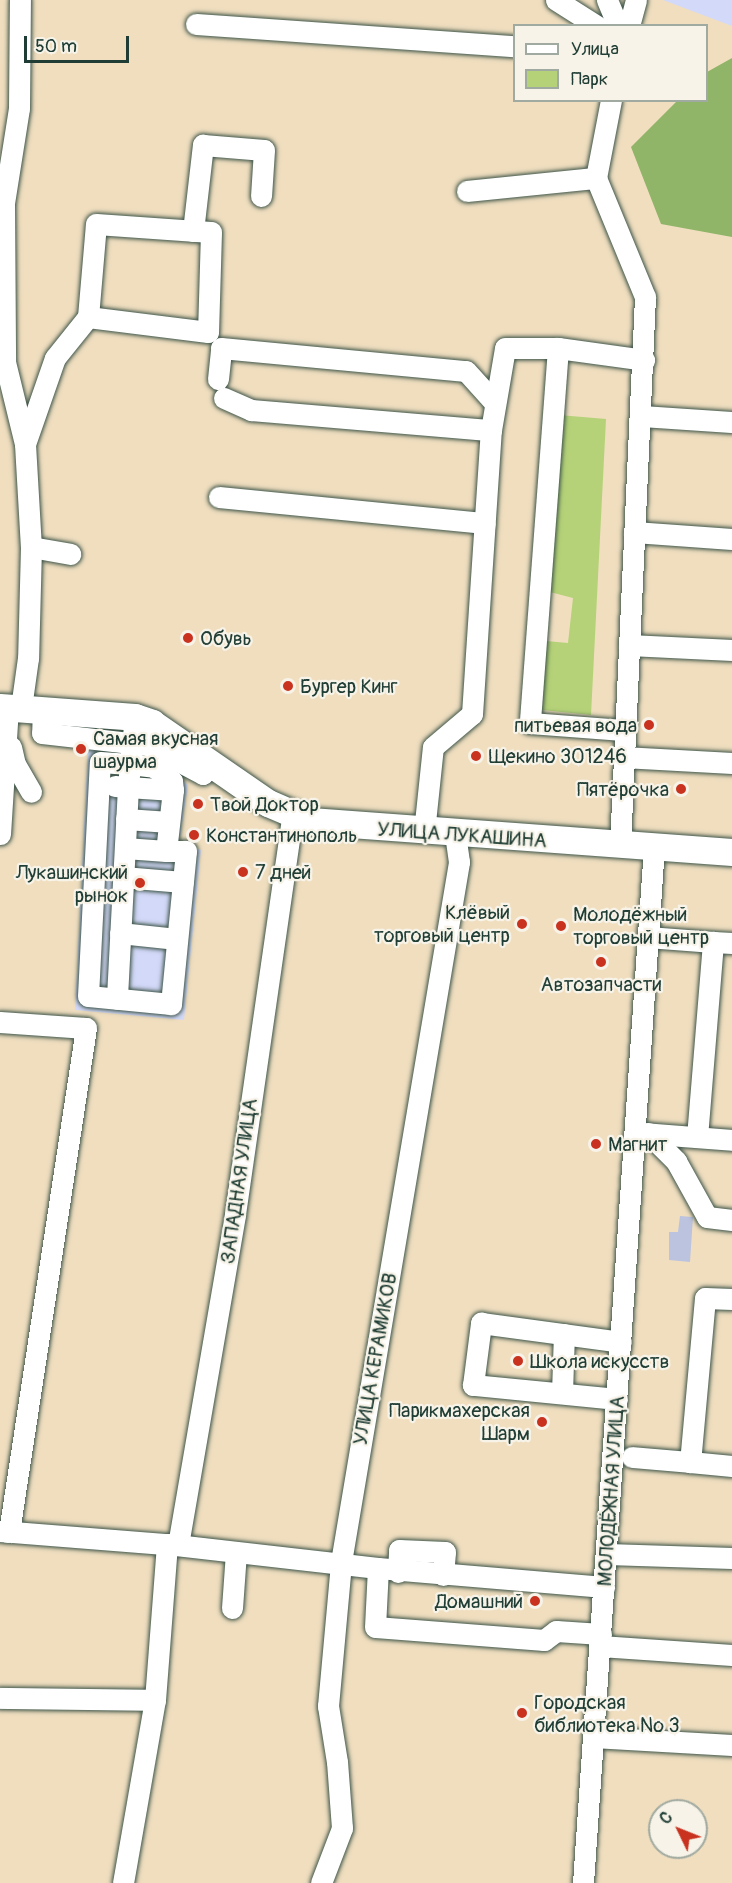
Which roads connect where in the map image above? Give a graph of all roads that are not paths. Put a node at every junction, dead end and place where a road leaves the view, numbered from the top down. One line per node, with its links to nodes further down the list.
1 (20, 0): 14 (street)
2 (555, 0): 6 (street)
3 (607, 0): 7 (street)
4 (636, 0): 8 (street)
5 (196, 24): 9 (street)
6 (594, 24)
7 (617, 24)
8 (630, 24)
9 (513, 46)
10 (611, 102): 11 (street)
11 (596, 178): 12 (street); 19 (street)
12 (467, 191)
13 (261, 196): 15 (street)
14 (2, 200): 24 (street)
15 (193, 231): 16 (street); 17 (street)
16 (88, 317): 17 (street); 24 (street)
17 (215, 340): 20 (street); 23 (street)
18 (558, 348): 19 (street); 20 (street); 34 (street)
19 (644, 360): 21 (street)
20 (494, 402): 23 (street)
21 (640, 417): 22 (street); 27 (street)
22 (732, 422)
23 (491, 430): 26 (street)
24 (25, 444): 29 (street)
25 (219, 497): 26 (street)
26 (485, 522): 46 (street)
27 (634, 532): 28 (street); 31 (street)
28 (732, 538)
29 (31, 547): 30 (street); 33 (street)
30 (70, 554)
31 (629, 645): 32 (street); 34 (street)
32 (732, 650)
33 (18, 708): 35 (street); 36 (main road, УЛИЦА ЛУКАШИНА)
34 (623, 730): 37 (street)
35 (8, 734): 42 (street); 47 (street)
36 (132, 741): 39 (street); 40 (street); 41 (street); 43 (main road, УЛИЦА ЛУКАШИНА)
37 (623, 757): 38 (street); 49 (street)
38 (732, 763)
39 (99, 784): 40 (street); 60 (street)
40 (128, 787): 41 (street); 44 (street)
41 (173, 790): 45 (street)
42 (31, 792)
43 (292, 816): 46 (main road, УЛИЦА ЛУКАШИНА); 75 (street, ЗАПАДНАЯ УЛИЦА)
44 (126, 819): 45 (street); 51 (street)
45 (169, 822): 52 (street)
46 (424, 832): 48 (main road, УЛИЦА ЛУКАШИНА)
47 (0, 834)
48 (455, 834): 49 (main road, УЛИЦА ЛУКАШИНА); 79 (street, УЛИЦА КЕРАМИКОВ)
49 (620, 844): 50 (main road, УЛИЦА ЛУКАШИНА)
50 (654, 847): 53 (main road, УЛИЦА ЛУКАШИНА); 57 (street, МОЛОДЁЖНАЯ УЛИЦА)
51 (125, 848): 52 (street); 54 (street)
52 (166, 851): 55 (street)
53 (732, 852)
54 (123, 877): 55 (street); 56 (street)
55 (183, 882): 58 (street)
56 (120, 933): 58 (street); 60 (street)
57 (648, 937): 59 (street); 62 (street, МОЛОДЁЖНАЯ УЛИЦА)
58 (177, 939): 60 (street)
59 (723, 943): 63 (street)
60 (117, 999)
61 (0, 1022): 74 (street)
62 (642, 1132): 63 (street); 65 (street); 68 (street, МОЛОДЁЖНАЯ УЛИЦА)
63 (697, 1137): 64 (street)
64 (732, 1140)
65 (732, 1220)
66 (732, 1299): 72 (street)
67 (564, 1334): 68 (street); 69 (street); 69 (street)
68 (621, 1342): 70 (street, МОЛОДЁЖНАЯ УЛИЦА)
69 (562, 1393): 70 (street)
70 (617, 1399): 77 (street, МОЛОДЁЖНАЯ УЛИЦА)
71 (632, 1457): 72 (street)
72 (690, 1462): 73 (street)
73 (732, 1466)
74 (4, 1532): 75 (street)
75 (173, 1545): 76 (street); 86 (street, ЗАПАДНАЯ УЛИЦА)
76 (236, 1552): 79 (street); 82 (street)
77 (607, 1554): 78 (street); 81 (street, МОЛОДЁЖНАЯ УЛИЦА)
78 (732, 1558)
79 (341, 1562): 80 (street); 90 (street, УЛИЦА КЕРАМИКОВ)
80 (388, 1570): 81 (street); 83 (street)
81 (604, 1587): 83 (street, МОЛОДЁЖНАЯ УЛИЦА)
82 (232, 1608)
83 (600, 1640): 84 (street); 87 (street, МОЛОДЁЖНАЯ УЛИЦА)
84 (732, 1654)
85 (0, 1698): 86 (street)
86 (155, 1700): 89 (street)
87 (593, 1737): 88 (street); 91 (street, МОЛОДЁЖНАЯ УЛИЦА)
88 (732, 1745)
89 (123, 1883)
90 (321, 1883)
91 (583, 1883)

